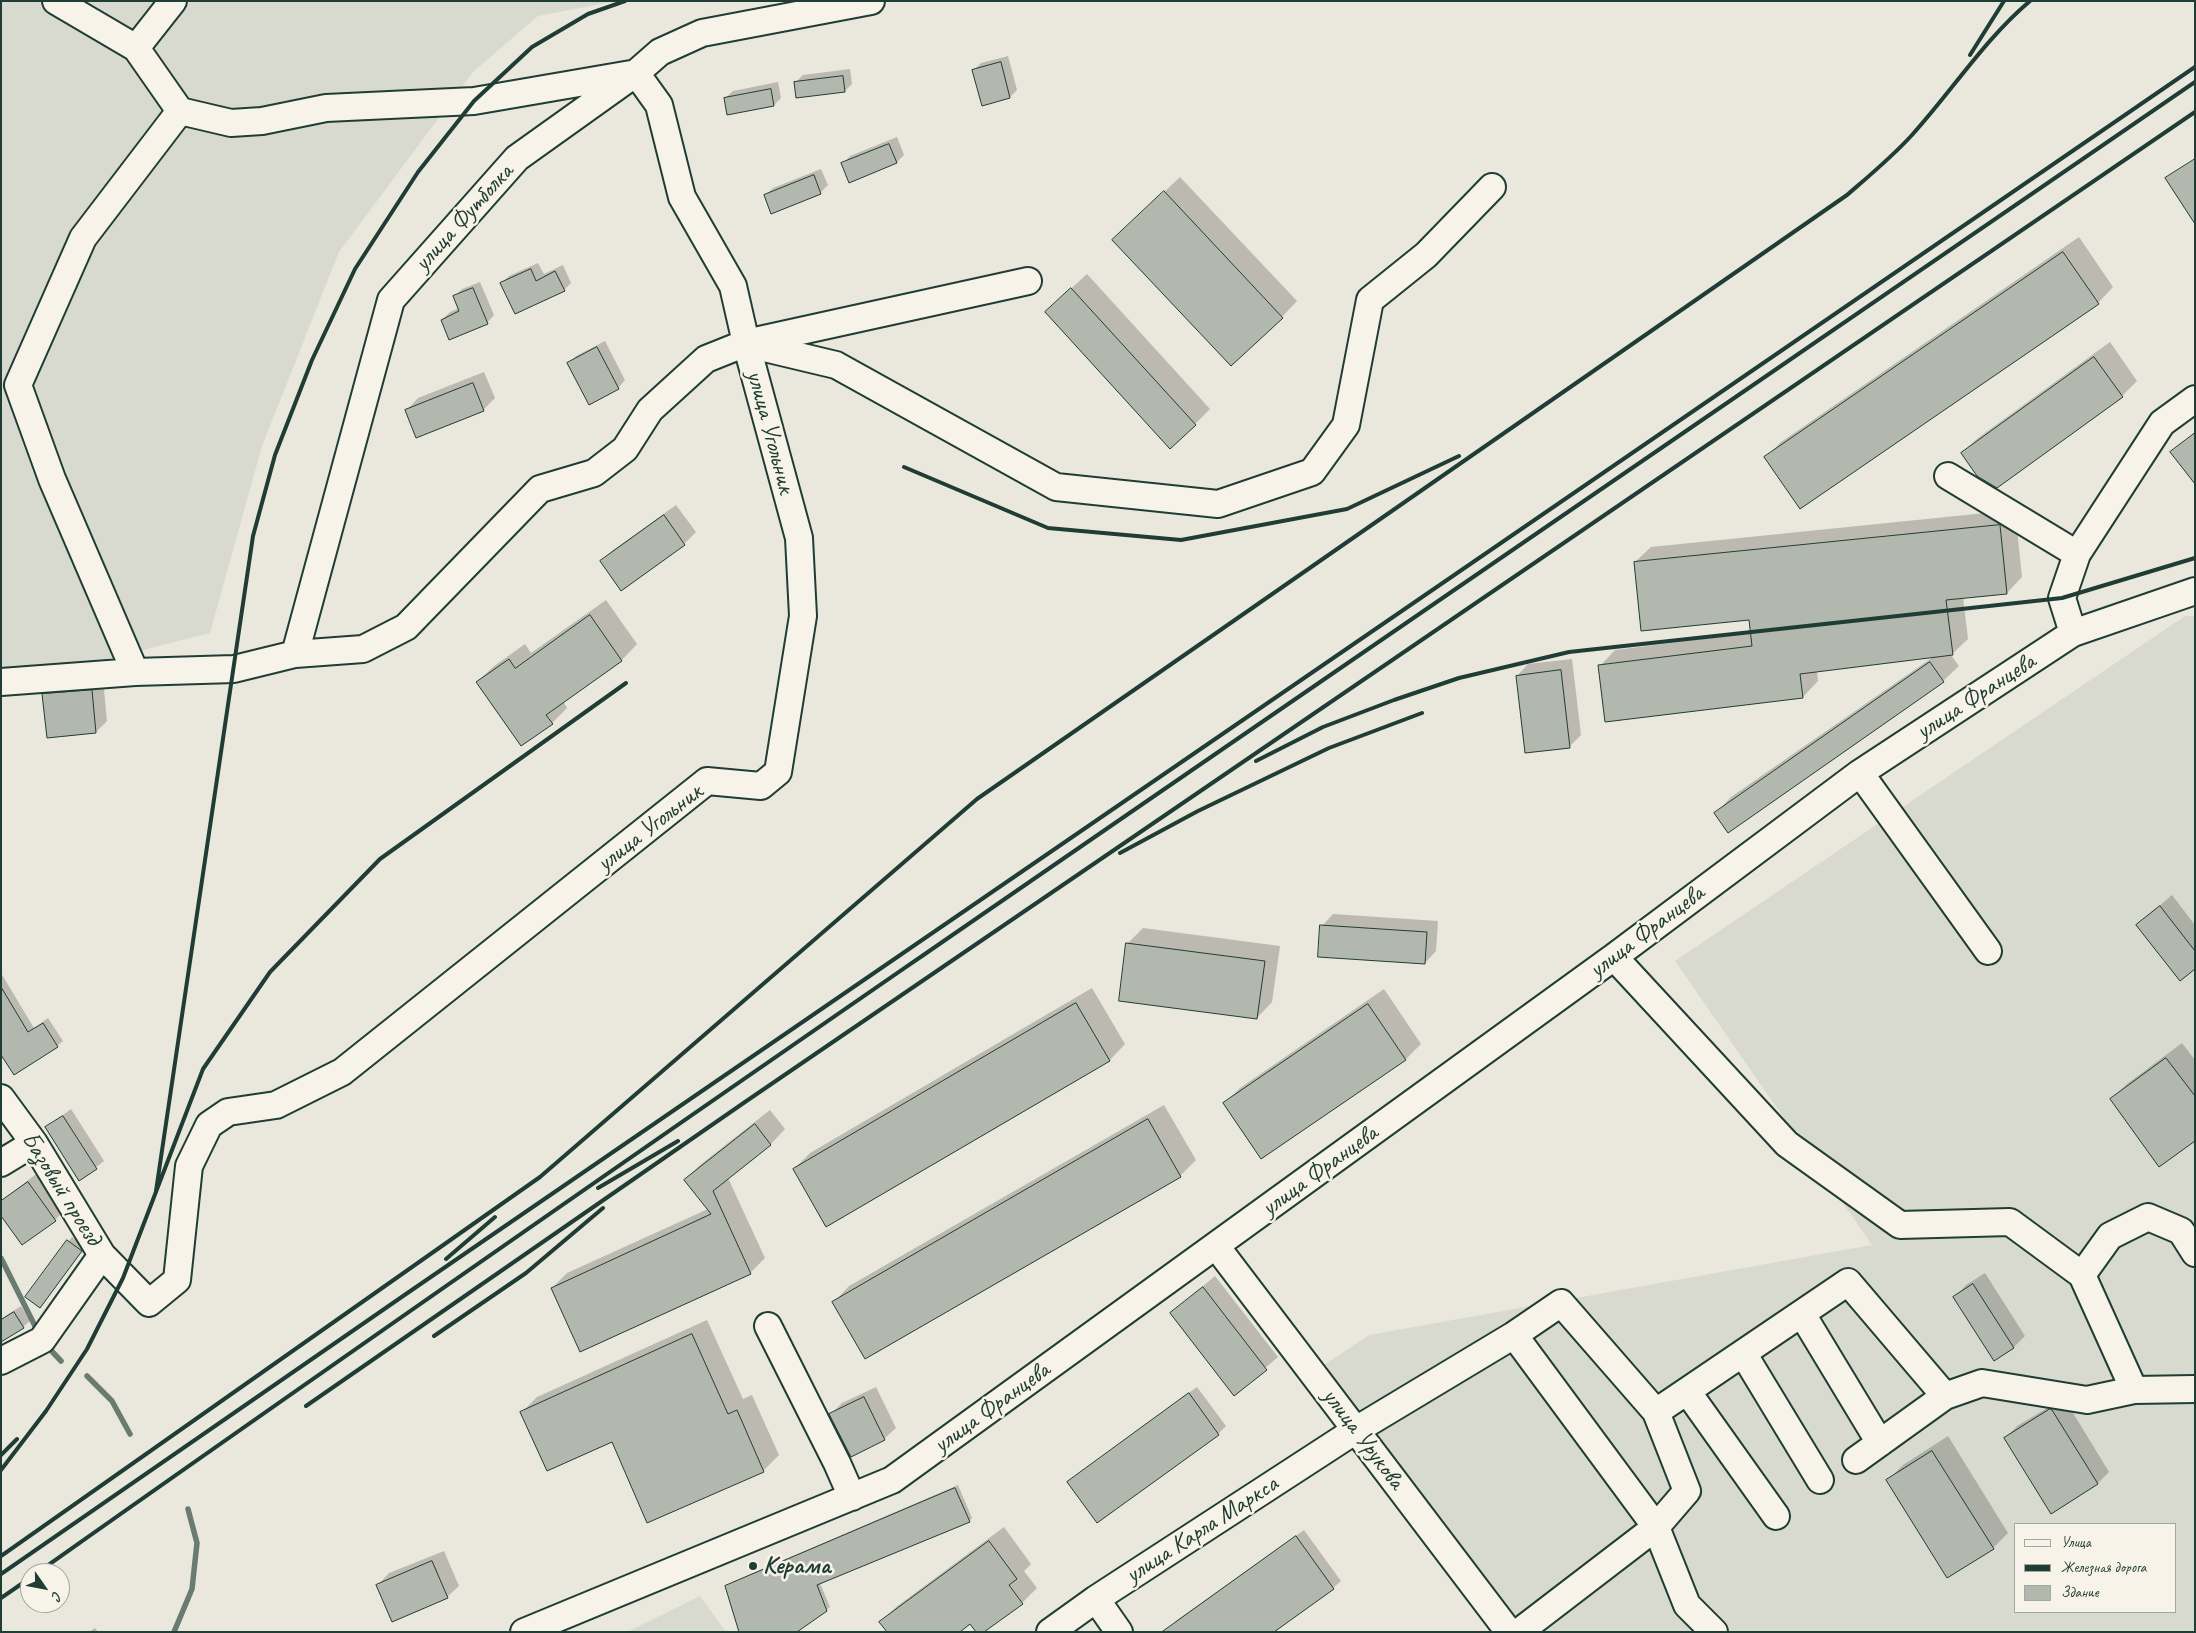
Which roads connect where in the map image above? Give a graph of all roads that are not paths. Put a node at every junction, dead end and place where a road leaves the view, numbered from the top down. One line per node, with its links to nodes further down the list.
1 (56, 1): 4 (street)
2 (173, 1): 4 (street)
3 (872, 1): 5 (street, улица Футболка)
4 (136, 48): 6 (street)
5 (636, 73): 6 (street); 9 (street, улица Угольник); 15 (street, улица Футболка)
6 (180, 111): 16 (street)
7 (1492, 187): 9 (street)
8 (1028, 280): 9 (street)
9 (746, 343): 15 (street); 26 (street, улица Угольник)
10 (2195, 399): 12 (street)
11 (1948, 476): 12 (street)
12 (2077, 554): 14 (street)
13 (2195, 591): 14 (street, улица Францева)
14 (2073, 633): 18 (street, улица Францева)
15 (296, 654): 16 (street)
16 (135, 672): 17 (street)
17 (1, 682)
18 (1860, 774): 19 (street); 20 (street, улица Францева)
19 (1988, 951)
20 (1614, 957): 24 (street, улица Францева); 27 (street)
21 (1, 1098): 22 (street, Базовый проезд)
22 (34, 1143): 23 (street); 26 (street, Базовый проезд)
23 (1, 1163)
24 (1216, 1246): 38 (street, улица Урукова); 42 (street, улица Францева)
25 (2195, 1253): 27 (street)
26 (102, 1255): 32 (street)
27 (2082, 1275): 34 (street)
28 (1802, 1314): 31 (street); 36 (street); 39 (street)
29 (768, 1326): 42 (street)
30 (1514, 1335): 37 (street, улица Карла Маркса); 38 (street, улица Карла Маркса); 44 (street)
31 (1743, 1353): 35 (street); 41 (street)
32 (1, 1361)
33 (2195, 1389): 34 (street)
34 (2134, 1390): 36 (street)
35 (1687, 1391): 37 (street); 43 (street)
36 (1945, 1396): 39 (street)
37 (1656, 1412): 44 (street)
38 (1356, 1430): 45 (street, улица Карла Маркса); 49 (street, улица Урукова)
39 (1880, 1443): 40 (street)
40 (1856, 1460)
41 (1820, 1480)
42 (852, 1497): 46 (street, улица Францева)
43 (1776, 1516)
44 (1656, 1527): 50 (street); 51 (street)
45 (1096, 1599): 47 (street, улица Карла Маркса); 48 (street)
46 (524, 1632)
47 (1050, 1632)
48 (1119, 1632)
49 (1509, 1632)
50 (1519, 1632)
51 (1714, 1632)

